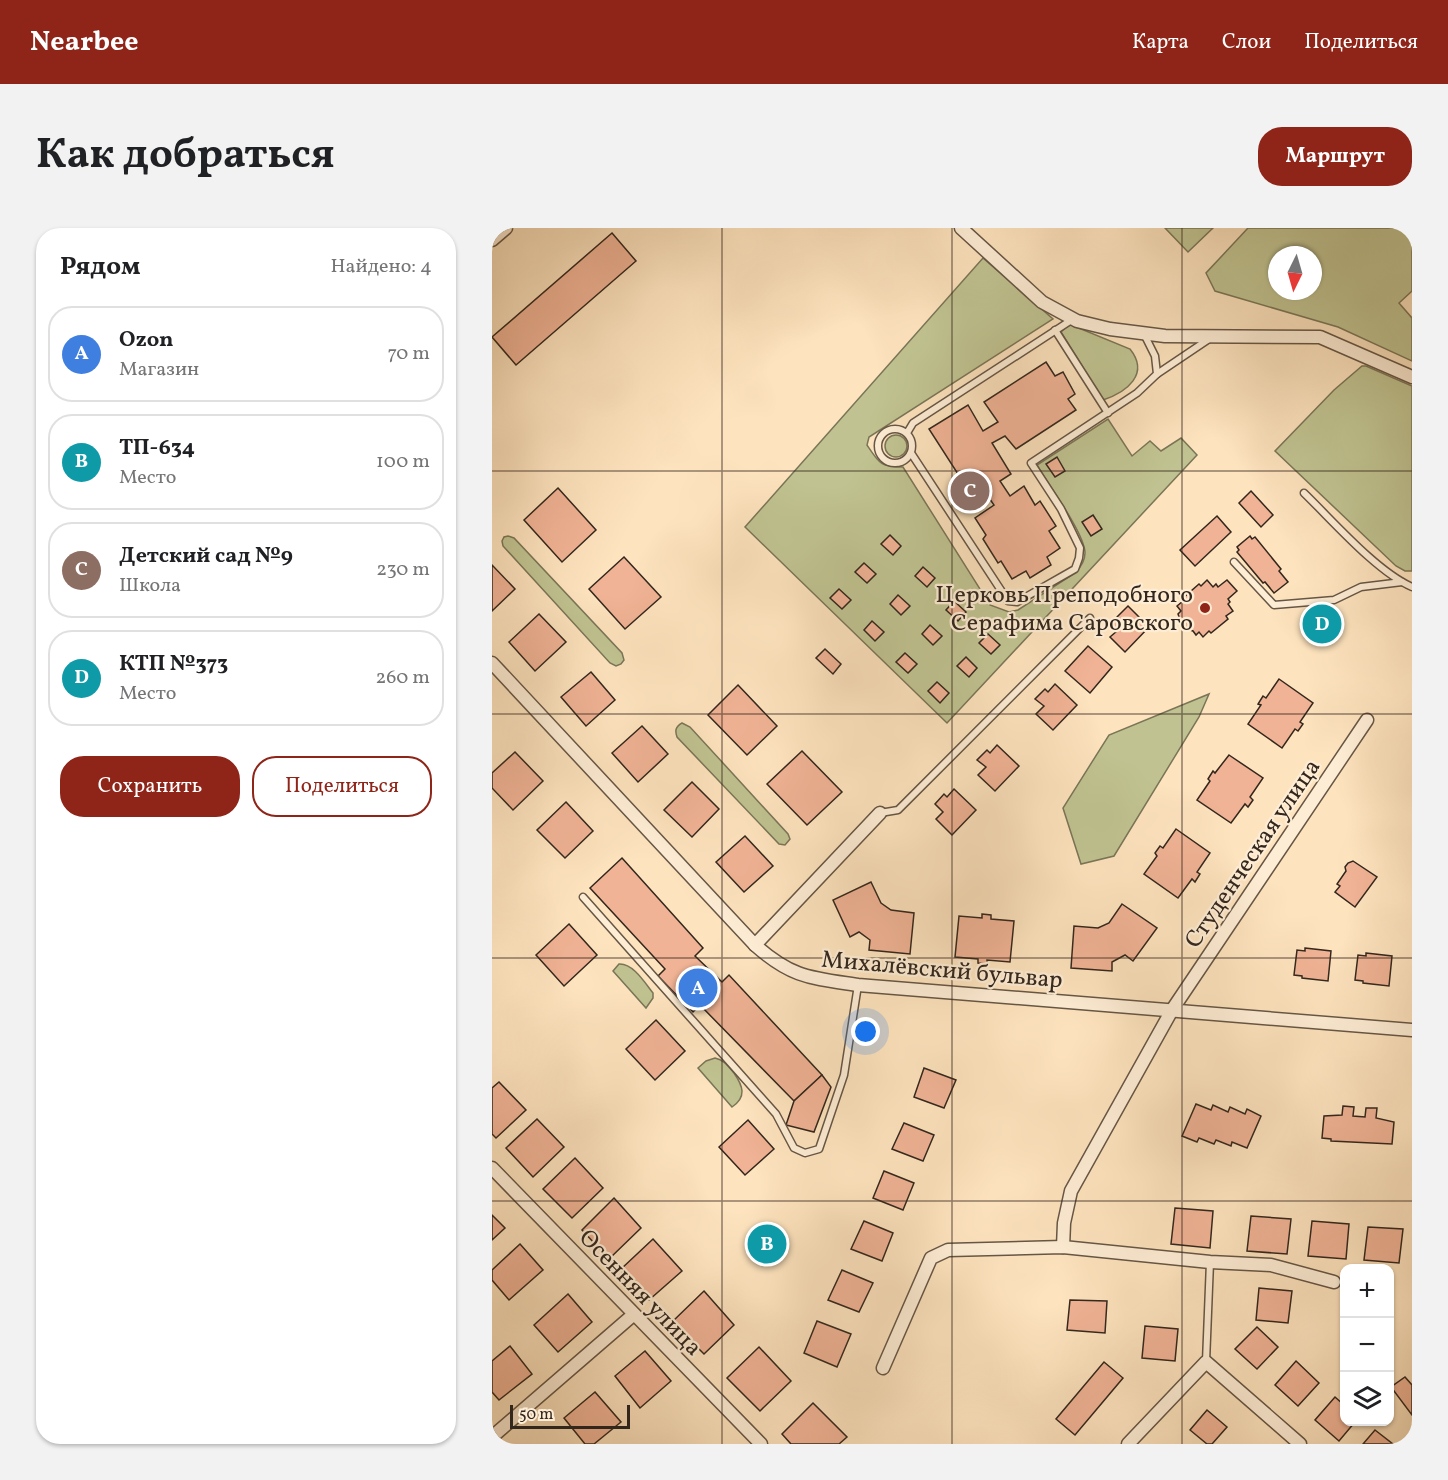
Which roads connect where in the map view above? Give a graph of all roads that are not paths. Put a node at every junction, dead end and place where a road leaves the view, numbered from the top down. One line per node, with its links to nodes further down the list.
1 (506, 228): 3 (street)
2 (961, 228): 4 (street)
3 (492, 240)
4 (1073, 318): 5 (lane); 6 (street)
5 (1055, 330): 10 (lane); 11 (lane)
6 (1144, 333): 7 (street); 8 (lane)
7 (1215, 336): 8 (lane); 9 (street)
8 (1157, 374): 10 (lane)
9 (1412, 377)
10 (1108, 413): 12 (lane)
11 (907, 433): 12 (lane); 12 (lane)
12 (911, 453)
13 (1304, 493): 15 (lane)
14 (1234, 562): 15 (lane)
15 (1402, 582): 16 (lane)
16 (1412, 586)
17 (1090, 618): 20 (lane)
18 (492, 663): 22 (street, Михалёвский бульвар)
19 (1367, 720): 24 (street, Студенческая улица)
20 (880, 813): 22 (street)
21 (583, 897): 23 (lane)
22 (755, 945): 23 (street, Михалёвский бульвар)
23 (858, 985): 24 (street, Михалёвский бульвар)
24 (1172, 1010): 25 (street, Михалёвский бульвар); 27 (street, Студенческая улица)
25 (1412, 1030)
26 (492, 1168): 30 (street, Осенняя улица)
27 (1063, 1247): 28 (street); 32 (street)
28 (1210, 1262): 29 (street); 31 (lane)
29 (1334, 1282)
30 (633, 1315): 33 (street); 34 (street, Осенняя улица)
31 (1206, 1362): 35 (street); 36 (street)
32 (883, 1368)
33 (492, 1437)
34 (761, 1444)
35 (1128, 1444)
36 (1300, 1444)

